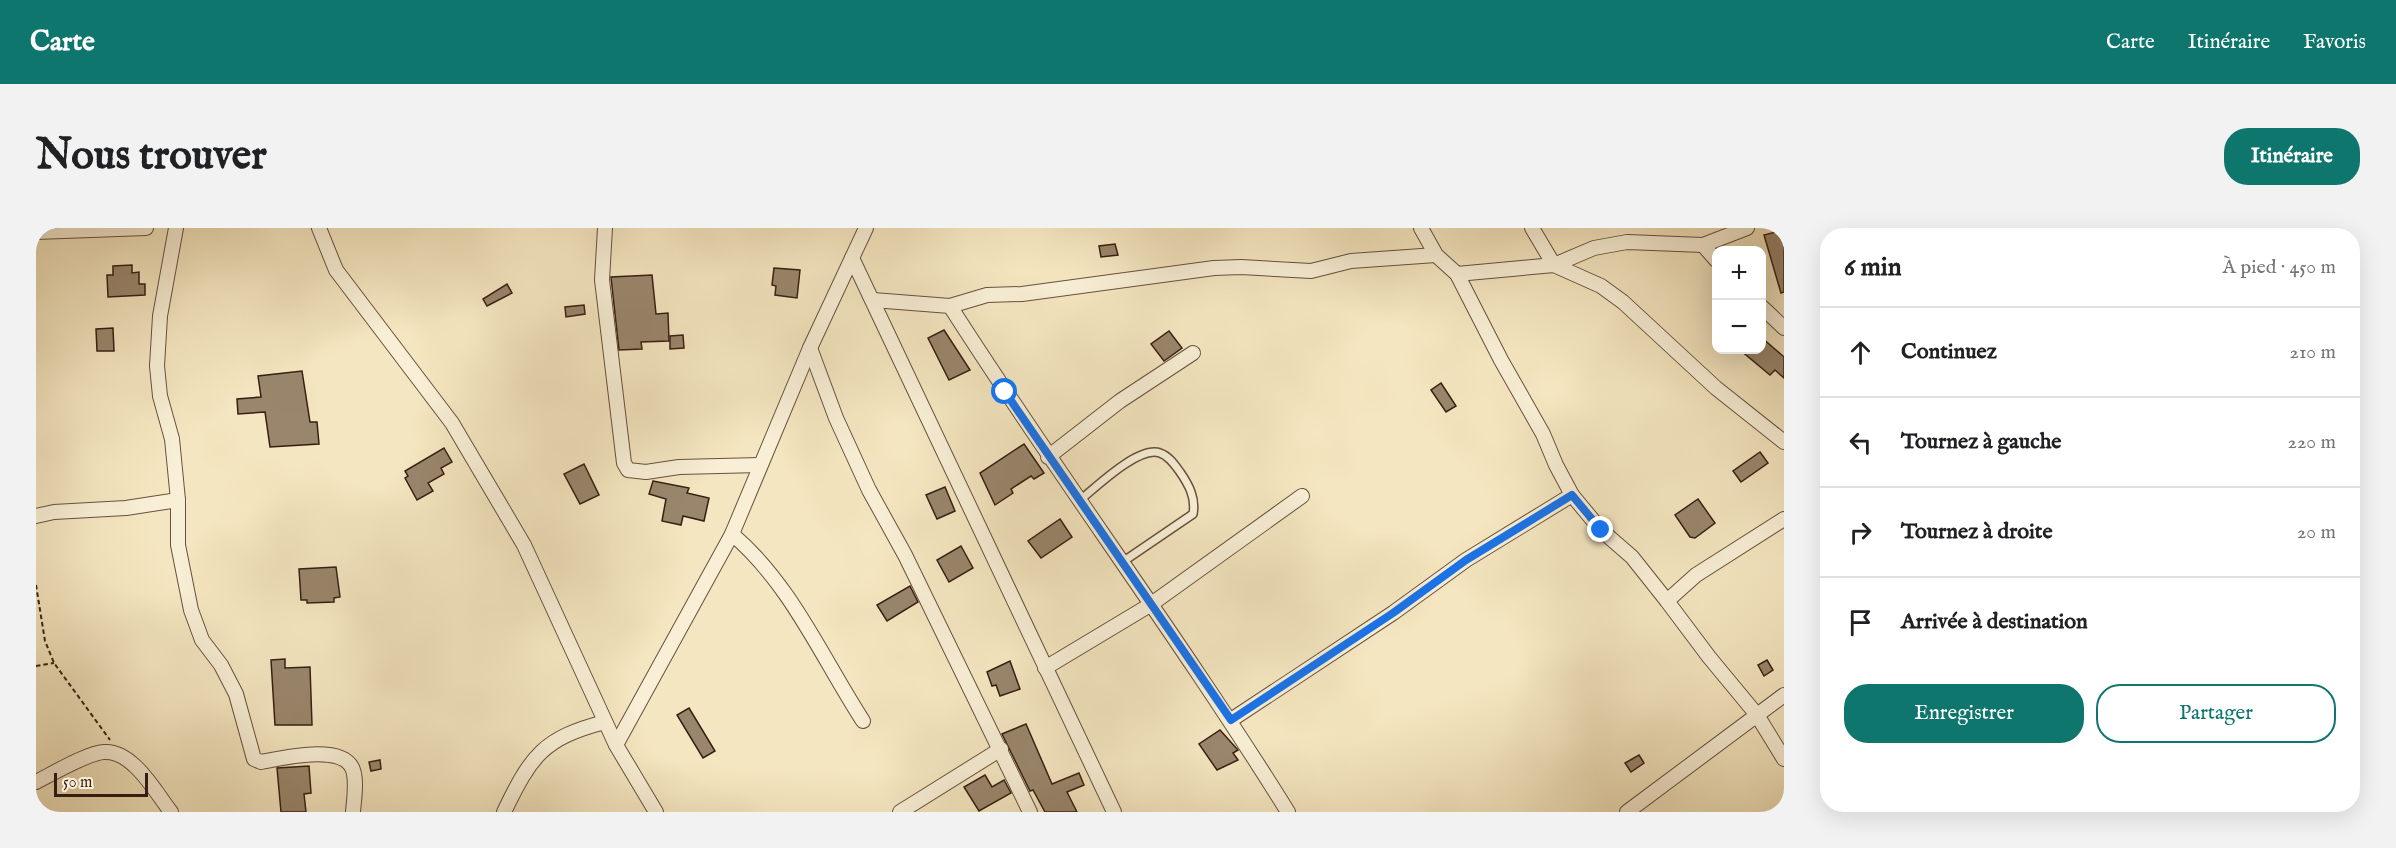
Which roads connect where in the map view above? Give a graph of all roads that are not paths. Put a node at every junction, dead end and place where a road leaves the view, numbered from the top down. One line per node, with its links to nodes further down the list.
1 (146, 228): 9 (street)
2 (176, 228): 27 (street)
3 (319, 228): 40 (street)
4 (606, 228): 24 (street)
5 (866, 228): 13 (street)
6 (1421, 228): 11 (street)
7 (1532, 228): 14 (street)
8 (1747, 228): 10 (street)
9 (36, 232)
10 (1703, 245): 12 (street); 14 (street)
11 (1436, 255): 15 (street); 17 (street)
12 (1712, 255)
13 (852, 258): 16 (street); 20 (street)
14 (1554, 265): 15 (street); 22 (street)
15 (1457, 274): 25 (street)
16 (873, 300): 17 (street); 35 (street)
17 (950, 306): 23 (street)
18 (1766, 312): 19 (street)
19 (1784, 328)
20 (810, 348): 24 (street); 42 (street)
21 (1193, 352): 23 (street)
22 (1784, 442)
23 (1048, 457): 28 (street)
24 (760, 465): 31 (street)
25 (1572, 495): 33 (street); 38 (street)
26 (1302, 496): 34 (street)
27 (178, 500): 29 (street); 46 (street)
28 (1079, 501): 32 (street); 32 (lane)
29 (36, 516)
30 (1784, 519): 33 (street)
31 (732, 534): 39 (street); 41 (street)
32 (1121, 563): 34 (street)
33 (1667, 601): 37 (street)
34 (1150, 605): 35 (street); 38 (street)
35 (1045, 668): 51 (street)
36 (1784, 695): 37 (street)
37 (1757, 715): 43 (street); 53 (street)
38 (1231, 720): 52 (street)
39 (863, 721)
40 (605, 722): 41 (street); 47 (street)
41 (616, 744): 48 (street)
42 (1001, 749): 49 (street); 50 (street)
43 (1784, 759)
44 (36, 782): 45 (street)
45 (171, 812)
46 (353, 812)
47 (504, 812)
48 (656, 812)
49 (900, 812)
50 (1030, 812)
51 (1114, 812)
52 (1288, 812)
53 (1629, 812)

